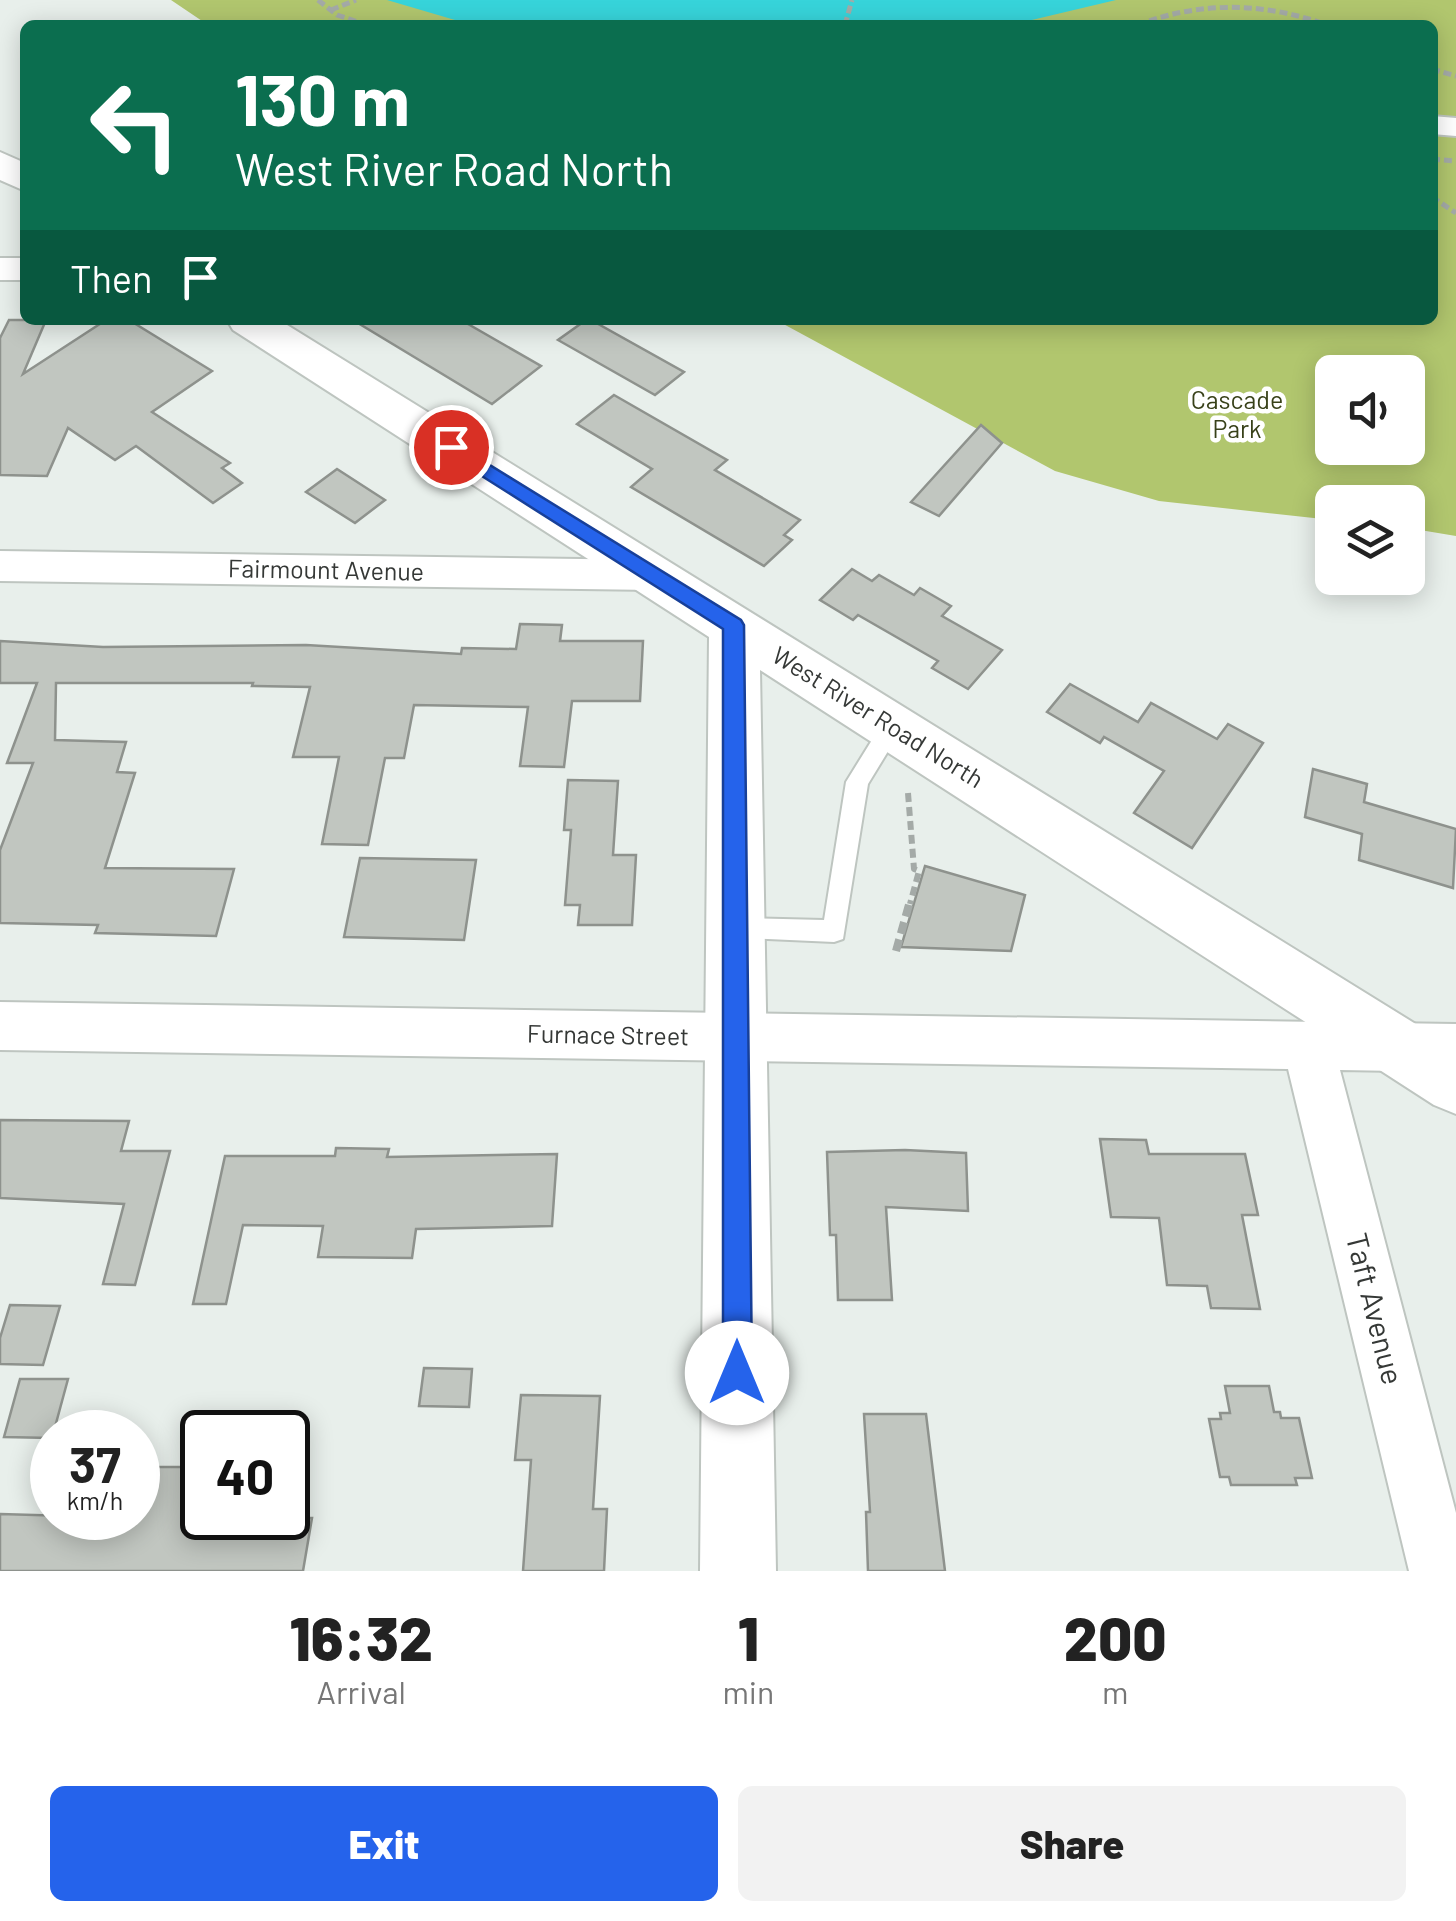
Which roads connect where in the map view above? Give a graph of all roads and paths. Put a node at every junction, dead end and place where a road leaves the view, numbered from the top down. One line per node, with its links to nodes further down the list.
1 (318, 0): 3 (path)
2 (356, 0): 3 (path)
3 (330, 10): 4 (path)
4 (354, 20)
5 (1148, 20): 6 (path)
6 (1310, 20)
7 (256, 325): 9 (street, West River Road North)
8 (0, 566): 9 (street, Fairmount Avenue)
9 (653, 574): 10 (street, West River Road North)
10 (734, 625): 11 (street, West River Road North); 13 (street)
11 (893, 725): 13 (lane); 18 (street, West River Road North)
12 (908, 793): 14 (path)
13 (735, 930): 16 (street)
14 (896, 950)
15 (0, 1026): 16 (street, Furnace Street)
16 (736, 1038): 17 (street, Furnace Street); 21 (street)
17 (1308, 1046): 18 (street, Furnace Street); 22 (street, Taft Avenue)
18 (1398, 1048): 19 (street, Furnace Street); 20 (street, West River Road North)
19 (1456, 1048)
20 (1456, 1084)
21 (738, 1571)
22 (1440, 1571)

